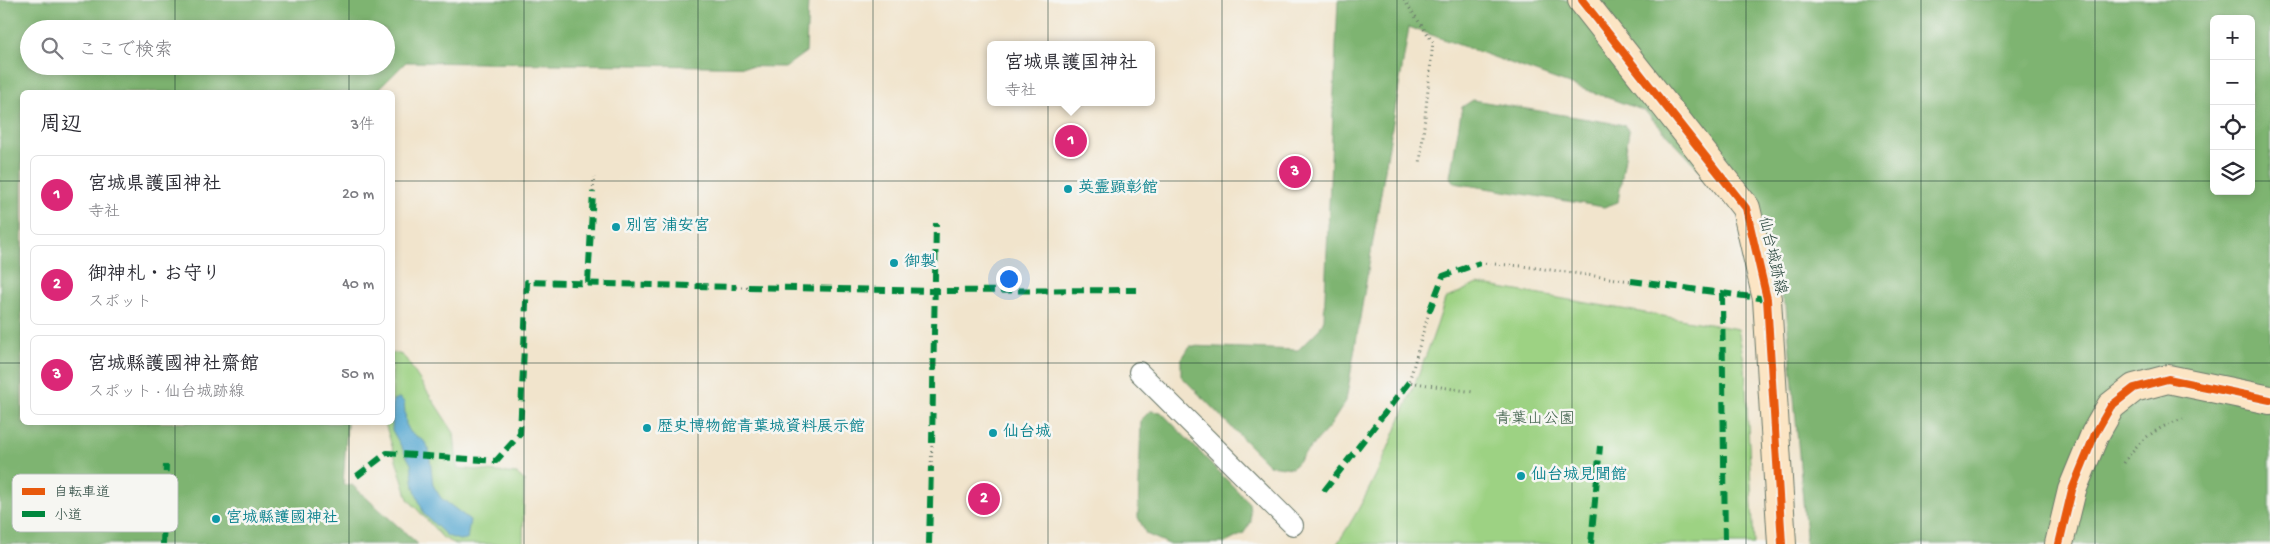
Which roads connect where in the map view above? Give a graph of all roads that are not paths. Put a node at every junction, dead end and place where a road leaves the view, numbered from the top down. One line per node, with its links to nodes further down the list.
1 (1582, 0): 5 (street, 仙台城跡線)
2 (1139, 372): 4 (lane)
3 (2270, 400): 6 (street)
4 (1293, 525)
5 (1782, 544)
6 (2059, 544)

